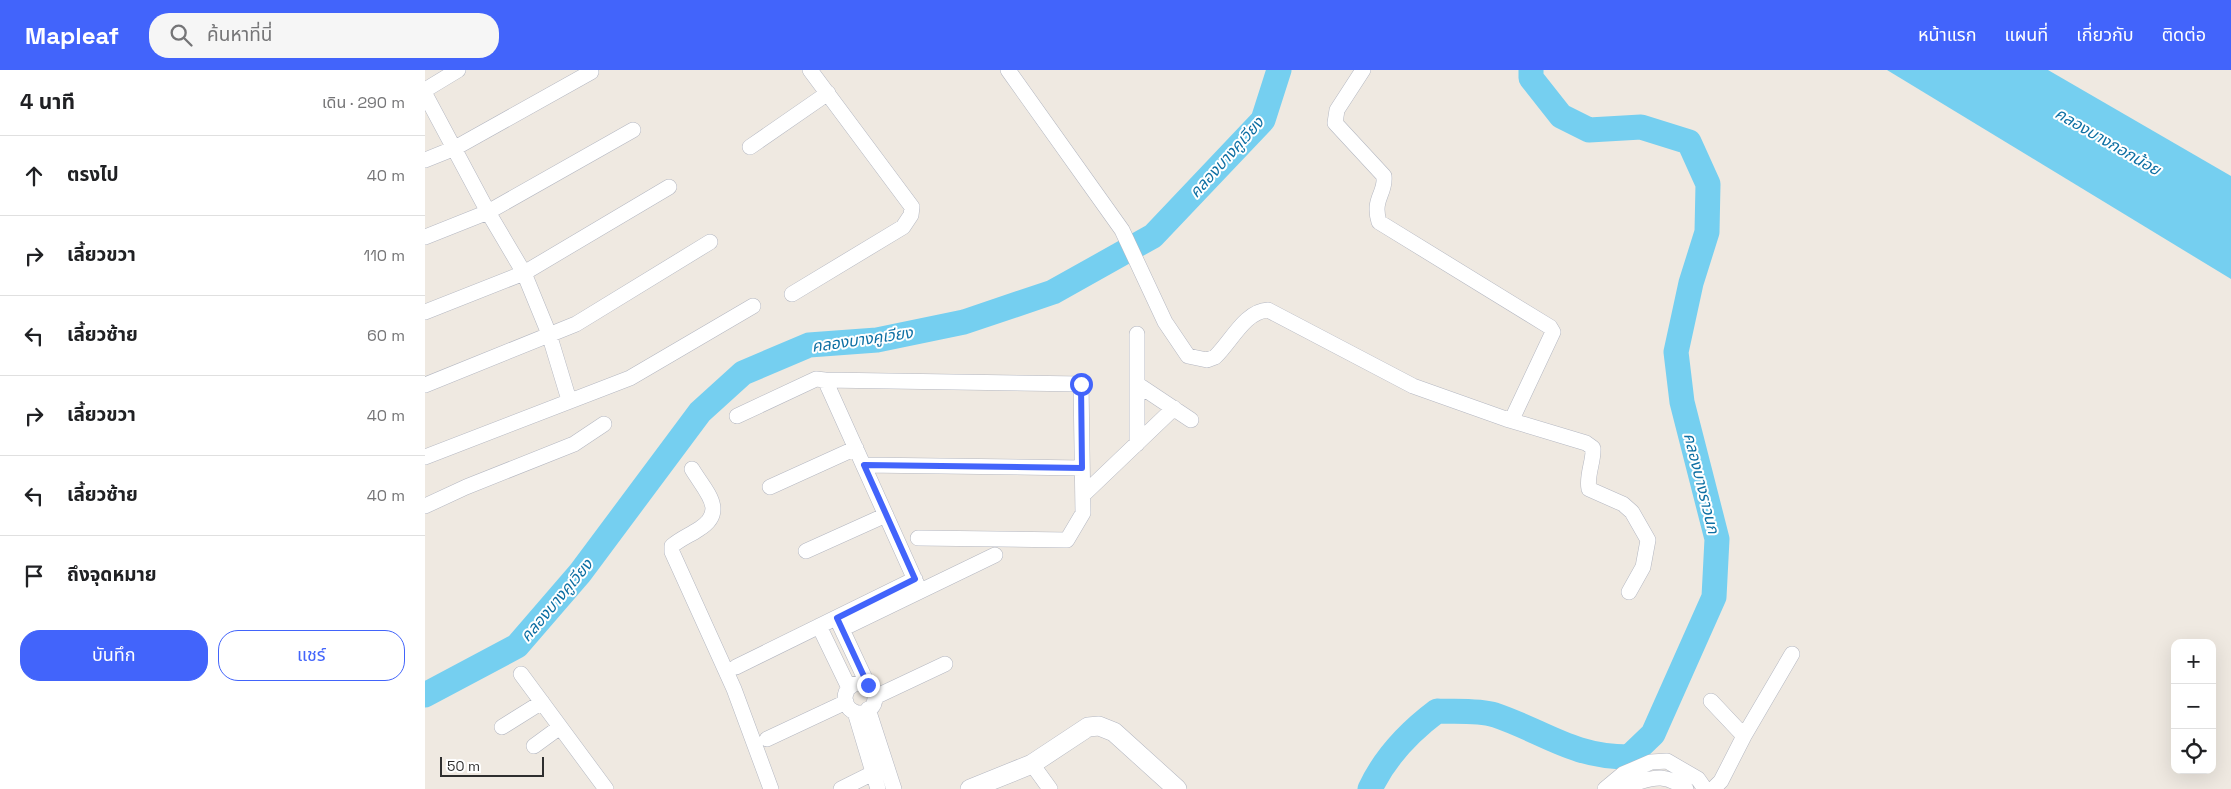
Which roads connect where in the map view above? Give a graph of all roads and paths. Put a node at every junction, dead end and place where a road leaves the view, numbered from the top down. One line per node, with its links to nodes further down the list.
1 (458, 70): 6 (street)
2 (810, 70): 7 (street)
3 (1008, 70): 28 (street)
4 (1363, 70): 28 (street)
5 (591, 72): 10 (street)
6 (425, 92): 10 (street)
7 (828, 93): 9 (street); 17 (street)
8 (633, 130): 13 (street)
9 (750, 147)
10 (455, 148): 11 (street); 13 (street)
11 (425, 160)
12 (669, 187): 16 (street)
13 (488, 212): 14 (street); 16 (street)
14 (425, 237)
15 (710, 242): 20 (street)
16 (524, 273): 19 (street); 20 (street)
17 (792, 294)
18 (753, 306): 25 (street)
19 (425, 312)
20 (549, 334): 24 (street); 25 (street)
21 (1137, 334): 23 (street)
22 (825, 380): 27 (street); 32 (street); 35 (street)
23 (1137, 384): 26 (street); 31 (street)
24 (425, 385)
25 (569, 400): 33 (street)
26 (1174, 408): 29 (street); 31 (street)
27 (737, 416)
28 (1506, 419): 45 (street)
29 (1191, 420)
30 (604, 424): 39 (street)
31 (1137, 444): 38 (street)
32 (856, 448): 34 (street); 37 (street)
33 (425, 457)
34 (864, 465): 35 (street); 40 (street)
35 (1082, 468): 38 (street)
36 (692, 469): 64 (street)
37 (770, 487)
38 (1083, 495): 41 (street)
39 (425, 506)
40 (886, 515): 42 (street); 44 (street)
41 (918, 538)
42 (807, 551)
43 (995, 554): 44 (street)
44 (917, 585): 46 (street)
45 (1629, 592)
46 (839, 623): 47 (street); 52 (street)
47 (819, 626): 50 (street); 52 (street)
48 (1792, 654): 57 (street)
49 (945, 664): 52 (street)
50 (736, 667)
51 (521, 674): 54 (street)
52 (860, 699): 58 (street); 61 (street)
53 (1711, 701): 57 (street)
54 (542, 702): 55 (street); 56 (street)
55 (502, 727)
56 (560, 727): 59 (street); 63 (street)
57 (1745, 736): 73 (street)
58 (767, 739)
59 (533, 746)
60 (1031, 764): 68 (street); 69 (street); 70 (street)
61 (880, 769): 65 (street); 66 (street); 67 (street)
62 (1607, 787): 71 (street); 72 (street)
63 (606, 789)
64 (771, 789)
65 (841, 789)
66 (878, 789)
67 (894, 789)
68 (970, 789)
69 (1050, 789)
70 (1177, 789)
71 (1686, 789)
72 (1705, 789)
73 (1713, 789)

